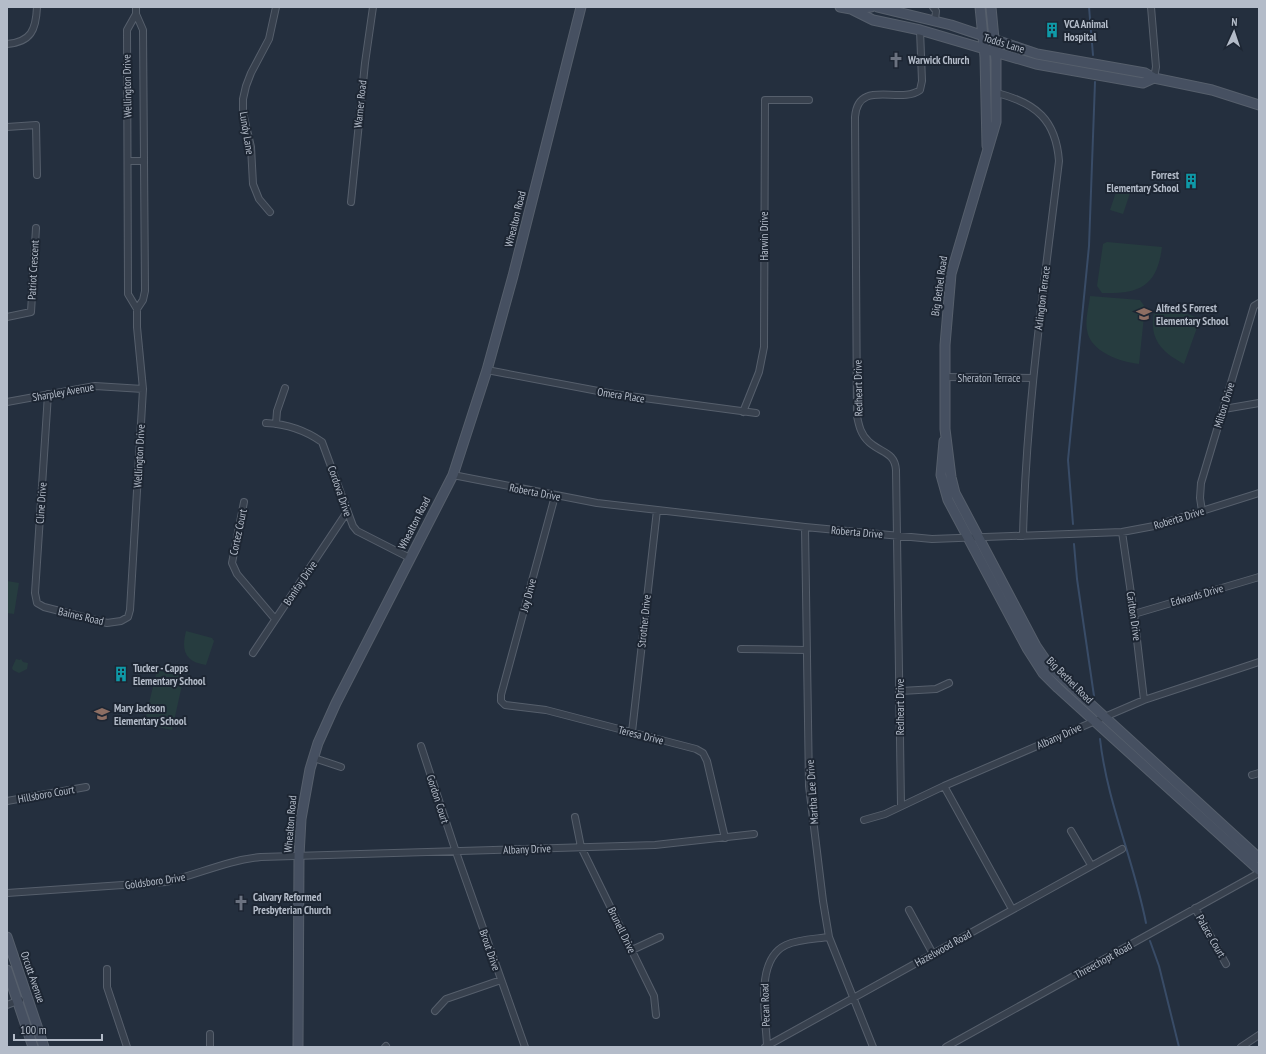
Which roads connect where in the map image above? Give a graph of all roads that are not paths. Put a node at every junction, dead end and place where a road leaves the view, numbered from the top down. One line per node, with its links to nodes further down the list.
1 (36, 7): 18 (street)
2 (276, 7): 31 (street, Lundy Lane)
3 (373, 7): 30 (street, Warner Road)
4 (581, 7): 36 (main road, Whealton Road)
5 (840, 7): 12 (main road, Todds Lane)
6 (871, 7): 12 (main road, Todds Lane)
7 (877, 7): 14 (main road, Todds Lane)
8 (933, 7): 14 (street)
9 (980, 7): 16 (main road, Big Bethel Road)
10 (991, 7): 17 (main road, Big Bethel Road)
11 (1151, 7): 21 (street)
12 (851, 9): 15 (main road, Todds Lane)
13 (136, 10): 27 (street, Wellington Drive); 28 (street, Wellington Drive)
14 (935, 20): 16 (main road, Todds Lane)
15 (920, 30): 19 (main road, Todds Lane); 59 (street, Redheart Drive)
16 (983, 36): 17 (main road, Todds Lane); 19 (main road, Big Bethel Road)
17 (993, 39): 20 (main road, Big Bethel Road); 21 (main road, Todds Lane)
18 (7, 44)
19 (985, 49): 20 (main road, Todds Lane); 26 (main road, Big Bethel Road)
20 (995, 52): 21 (main road, Todds Lane); 22 (main road, Big Bethel Road)
21 (1154, 78): 24 (main road, Todds Lane)
22 (997, 93): 26 (main road, Big Bethel Road); 38 (street, Arlington Terrace)
23 (809, 100): 45 (street, Harwin Drive)
24 (1259, 105)
25 (7, 127): 29 (street)
26 (987, 152): 37 (main road, Big Bethel Road)
27 (128, 161): 28 (street); 34 (street, Wellington Drive)
28 (144, 161): 34 (street, Wellington Drive)
29 (37, 175)
30 (350, 202)
31 (270, 212)
32 (36, 228): 35 (street, Patriot Crescent)
33 (1259, 303): 44 (street, Milton Drive)
34 (137, 309): 40 (street, Wellington Drive)
35 (7, 317)
36 (487, 370): 45 (street, Omera Place); 50 (main road, Whealton Road)
37 (945, 377): 38 (street, Sheraton Terrace); 49 (main road, Big Bethel Road)
38 (1033, 378): 60 (street, Arlington Terrace)
39 (285, 388): 48 (street)
40 (143, 389): 41 (street, Sharpley Avenue); 65 (street, Wellington Drive)
41 (48, 394): 42 (street, Sharpley Avenue); 66 (street, Cline Drive)
42 (7, 402)
43 (1259, 403): 44 (street)
44 (1224, 409): 55 (street, Milton Drive)
45 (743, 412): 46 (street, Omera Place)
46 (756, 413)
47 (266, 423): 48 (street, Cordova Drive)
48 (276, 424): 56 (street, Cordova Drive)
49 (945, 429): 61 (main road, Big Bethel Road); 62 (main road, Big Bethel Road)
50 (453, 475): 52 (street, Roberta Drive); 63 (main road, Whealton Road)
51 (1259, 493): 55 (street, Roberta Drive)
52 (554, 496): 54 (street, Roberta Drive); 76 (street, Joy Drive)
53 (244, 502): 68 (street, Cortez Court)
54 (657, 510): 57 (street, Roberta Drive); 80 (street, Strother Drive)
55 (1202, 511): 58 (street, Roberta Drive)
56 (347, 512): 63 (street, Cordova Drive); 68 (street, Bonifay Drive)
57 (805, 527): 59 (street, Roberta Drive); 71 (street, Martha Lee Drive)
58 (1122, 532): 60 (street, Roberta Drive); 67 (street, Carlton Drive)
59 (898, 536): 62 (street, Roberta Drive); 75 (street, Redheart Drive)
60 (1023, 536): 61 (street, Roberta Drive)
61 (978, 538): 62 (street, Roberta Drive); 69 (main road, Big Bethel Road)
62 (968, 539): 69 (main road, Big Bethel Road)
63 (410, 558): 82 (main road, Whealton Road)
64 (1259, 577): 67 (street, Edwards Drive)
65 (130, 603): 66 (street, Baines Road)
66 (44, 607)
67 (1134, 614): 77 (street, Carlton Drive)
68 (275, 619): 72 (street, Bonifay Drive)
69 (1027, 639): 78 (main road, Big Bethel Road); 79 (main road, Big Bethel Road)
70 (741, 649): 71 (street)
71 (806, 650): 108 (street, Martha Lee Drive)
72 (253, 653)
73 (1259, 662): 77 (street, Albany Drive)
74 (949, 683): 75 (street)
75 (900, 691): 89 (street, Redheart Drive)
76 (501, 694): 80 (street, Teresa Drive)
77 (1144, 700): 78 (street, Albany Drive)
78 (1103, 717): 79 (street, Albany Drive); 99 (main road, Big Bethel Road)
79 (1094, 720): 86 (street, Albany Drive); 101 (main road, Big Bethel Road)
80 (632, 732): 94 (street, Teresa Drive)
81 (421, 746): 97 (street, Gordon Court)
82 (314, 758): 83 (street); 98 (main road, Whealton Road)
83 (340, 767)
84 (1259, 774): 85 (street)
85 (1252, 775)
86 (944, 786): 89 (street, Albany Drive); 104 (street)
87 (86, 787): 88 (street, Hillsboro Court)
88 (7, 801)
89 (901, 806): 91 (street, Albany Drive)
90 (575, 817): 95 (street, Brunell Drive)
91 (864, 820)
92 (1071, 832): 100 (street)
93 (754, 834): 94 (street, Albany Drive)
94 (725, 838): 95 (street, Albany Drive)
95 (581, 847): 97 (street, Albany Drive); 109 (street, Brunell Drive)
96 (1122, 849): 100 (street, Hazelwood Road)
97 (456, 852): 98 (street, Albany Drive); 114 (street, Brout Drive)
98 (299, 856): 102 (street, Goldsboro Drive); 128 (main road, Whealton Road)
99 (1259, 858)
100 (1091, 865): 104 (street, Hazelwood Road)
101 (1259, 871): 103 (street, Threechopt Road)
102 (7, 893)
103 (1195, 908): 111 (street, Palace Court); 131 (street, Threechopt Road)
104 (1012, 909): 110 (street, Hazelwood Road)
105 (908, 910): 110 (street)
106 (7, 937): 115 (main road, Orcutt Avenue)
107 (660, 937): 109 (street)
108 (829, 937): 116 (street, Martha Lee Drive); 123 (street, Pecan Road)
109 (632, 950): 120 (street, Brunell Drive)
110 (933, 954): 116 (street, Hazelwood Road)
111 (1226, 964)
112 (108, 969): 126 (street)
113 (7, 970): 117 (main road, Orcutt Avenue)
114 (500, 980): 119 (street); 129 (street, Brout Drive)
115 (27, 998): 117 (street); 125 (main road, Orcutt Avenue)
116 (853, 999): 123 (street, Hazelwood Road); 130 (street, Martha Lee Drive)
117 (17, 1001): 118 (street); 124 (main road, Orcutt Avenue)
118 (7, 1005)
119 (435, 1011)
120 (656, 1015)
121 (210, 1034): 127 (street)
122 (1259, 1035): 132 (street)
123 (766, 1046)
124 (33, 1047)
125 (44, 1047)
126 (127, 1047)
127 (210, 1047)
128 (298, 1047)
129 (525, 1047)
130 (873, 1047)
131 (946, 1047)
132 (1241, 1047)

